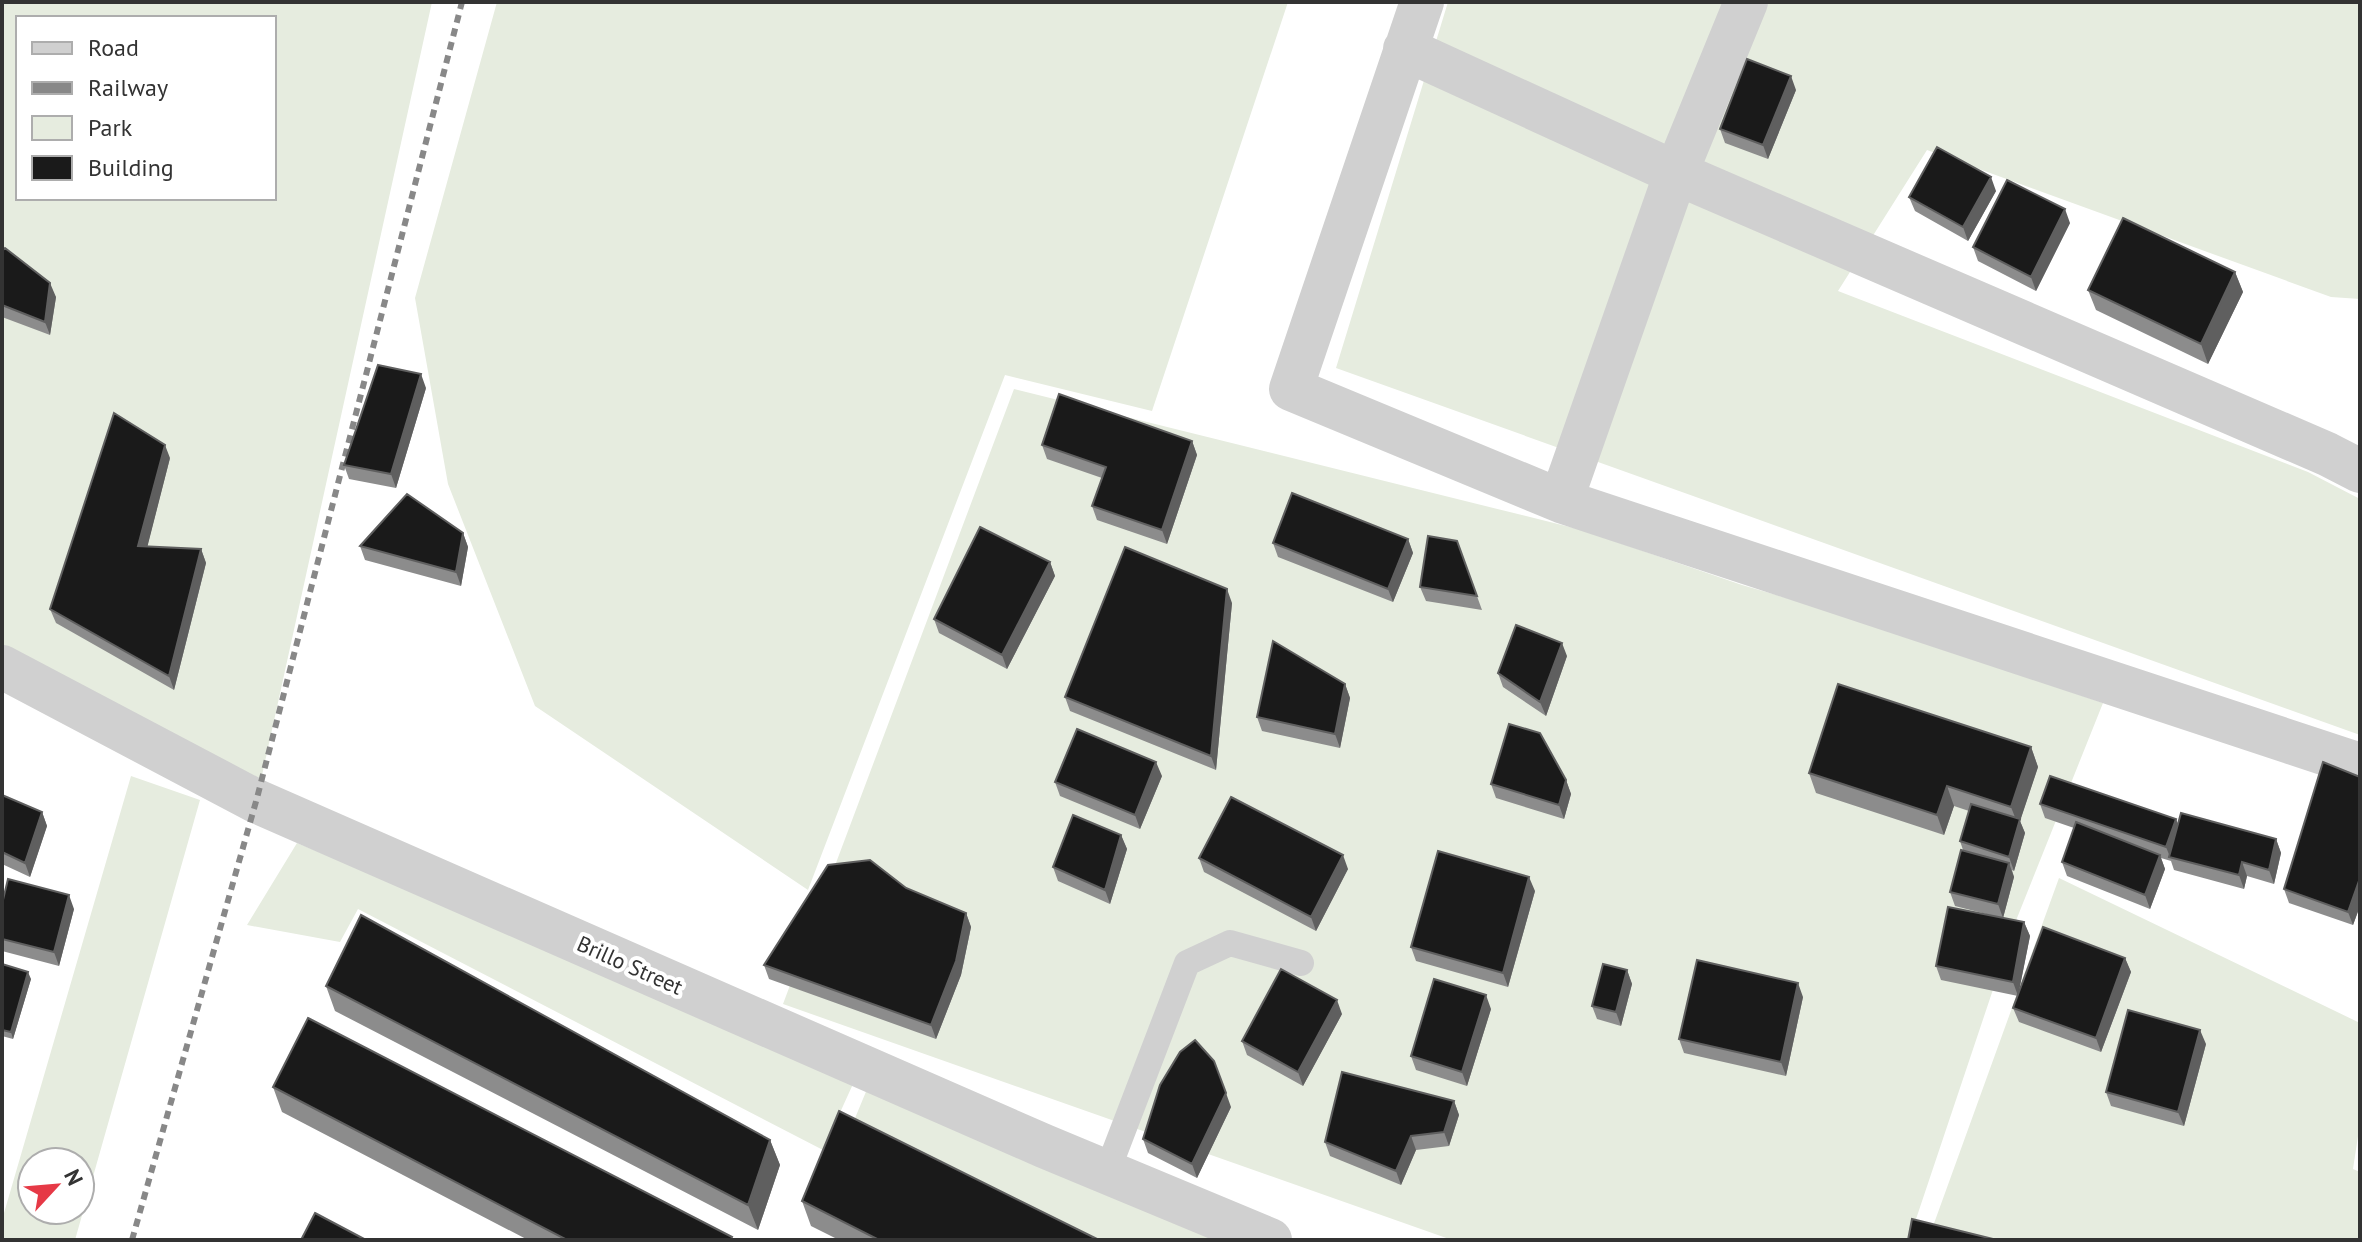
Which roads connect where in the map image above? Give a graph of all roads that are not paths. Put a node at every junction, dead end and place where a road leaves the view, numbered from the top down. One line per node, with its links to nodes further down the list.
1 (1422, 2): 3 (street)
2 (1746, 2): 4 (street)
3 (1405, 49): 4 (street); 6 (street)
4 (1676, 173): 5 (street); 6 (street)
5 (2360, 471)
6 (1561, 501): 8 (street)
7 (2, 667): 10 (street, Brillo Street)
8 (2360, 765)
9 (1301, 963): 10 (lane)
10 (1107, 1172): 11 (street, Brillo Street)
11 (1270, 1240)

